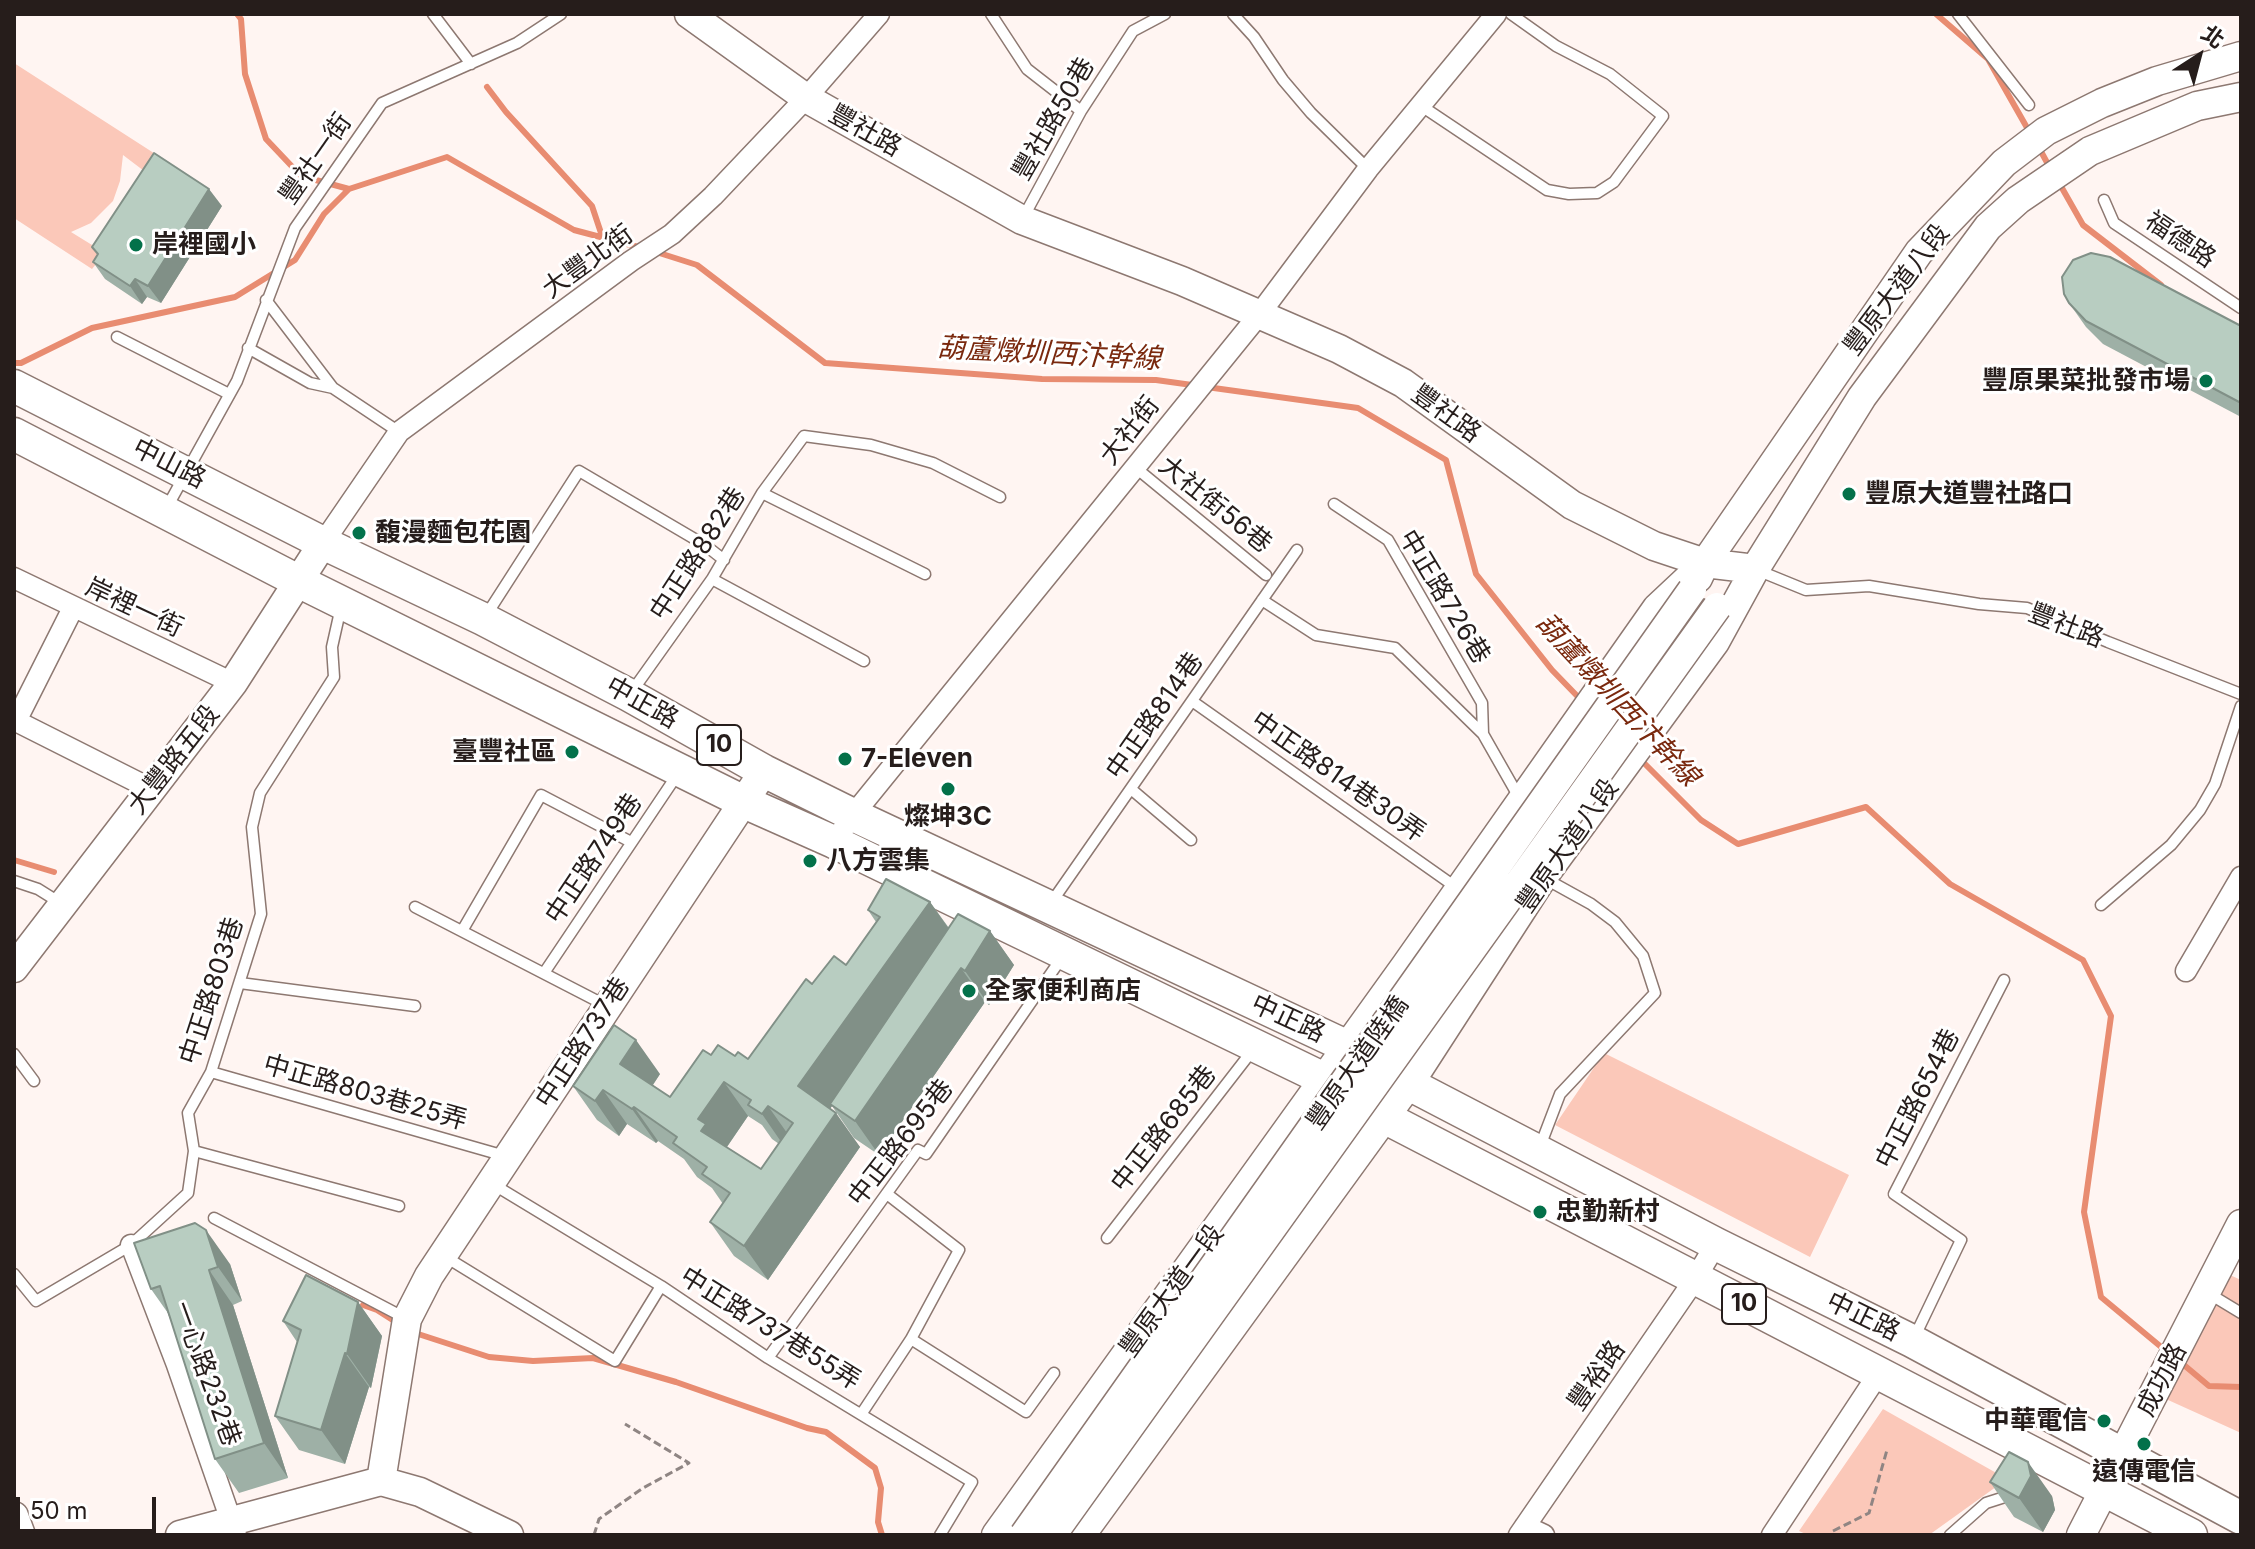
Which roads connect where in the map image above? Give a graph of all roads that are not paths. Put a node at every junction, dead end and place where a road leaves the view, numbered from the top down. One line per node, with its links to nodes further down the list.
1 (433, 14): 12 (lane)
2 (561, 14): 12 (lane, 豐社一街)
3 (689, 14): 14 (street, 豐社路)
4 (879, 14): 14 (street, 大豐北街)
5 (991, 14): 17 (lane)
6 (1165, 14): 17 (lane, 豐社路50巷)
7 (1233, 14): 18 (lane)
8 (1496, 14): 15 (street, 大社街)
9 (1511, 14): 15 (lane)
10 (1958, 14): 16 (lane)
11 (2241, 56): 40 (street, 豐原大道八段)
12 (471, 64): 21 (lane, 豐社一街)
13 (2241, 97): 41 (street, 豐原大道八段)
14 (806, 98): 20 (street, 豐社路); 29 (street, 大豐北街)
15 (1420, 105): 18 (street, 大社街)
16 (2029, 105)
17 (1081, 111): 20 (lane, 豐社路50巷)
18 (1368, 169): 23 (street, 大社街)
19 (2104, 200): 22 (lane, 福德路)
20 (1022, 220): 23 (street, 豐社路)
21 (266, 300): 25 (lane, 豐社一街); 27 (lane)
22 (2241, 308)
23 (1258, 316): 31 (street, 大社街); 40 (street, 豐社路)
24 (117, 337): 28 (lane)
25 (248, 348): 27 (lane); 28 (lane, 豐社一街)
26 (14, 386): 32 (main road, 中山路 / 10)
27 (333, 388): 29 (lane)
28 (229, 394): 32 (lane, 豐社一街)
29 (399, 432): 37 (street, 大豐北街)
30 (14, 434): 36 (main road, 中山路 / 10)
31 (1136, 468): 43 (lane, 大社街56巷); 67 (street, 大社街)
32 (186, 472): 36 (lane, 豐社一街); 37 (main road, 中山路 / 10)
33 (762, 493): 34 (lane, 中正路882巷); 39 (lane, 中正路882巷); 42 (lane)
34 (1000, 497)
35 (1334, 504): 60 (lane, 中正路726巷)
36 (166, 510): 46 (main road, 中山路 / 10)
37 (323, 543): 46 (street, 大豐路五段); 52 (main road, 中正路 / 10)
38 (1297, 550): 48 (lane, 中正路814巷)
39 (724, 560): 45 (lane, 中正路882巷); 52 (lane)
40 (1705, 563): 41 (street, 豐社路); 47 (street, 豐原大道八段); 65 (street, 豐原大道八段)
41 (1755, 569): 50 (street, 豐原大道八段); 55 (lane, 豐社路); 72 (street, 豐原大道八段)
42 (925, 574)
43 (1266, 575)
44 (14, 578): 51 (street, 岸裡一街)
45 (712, 579): 53 (lane); 56 (lane, 中正路882巷)
46 (298, 581): 49 (main road, 中正路 / 10); 54 (street, 大豐路五段)
47 (1692, 590): 134 (street, 豐原大道陸橋, bridge)
48 (1262, 600): 57 (lane, 中正路814巷); 60 (lane)
49 (343, 602): 61 (main road, 中正路 / 10); 86 (lane, 中正路803巷)
50 (1717, 607): 135 (street, 豐原大道陸橋, bridge)
51 (73, 608): 54 (street, 岸裡一街); 59 (street)
52 (483, 619): 56 (main road, 中正路 / 10)
53 (864, 661)
54 (233, 683): 64 (street, 大豐路五段)
55 (2241, 694)
56 (629, 695): 62 (main road, 中正路 / 10)
57 (1192, 701): 63 (lane, 中正路814巷); 75 (lane, 中正路814巷30弄)
58 (2241, 706): 77 (lane)
59 (15, 720): 64 (street)
60 (1483, 734): 65 (lane)
61 (680, 770): 66 (main road, 中正路 / 10); 69 (lane, 中正路749巷)
62 (764, 771): 66 (street, 中正路737巷); 67 (main road, 中正路 / 10)
63 (1131, 789): 68 (lane); 79 (lane, 中正路814巷)
64 (153, 790): 76 (street, 大豐路五段)
65 (1521, 799): 71 (street, 豐原大道八段)
66 (744, 802): 70 (main road, 中正路 / 10); 88 (street, 中正路737巷)
67 (853, 815): 70 (street, 大社街); 79 (main road, 中正路 / 10)
68 (1191, 840)
69 (631, 842): 80 (lane); 84 (lane, 中正路749巷)
70 (834, 842): 81 (main road, 中正路 / 10)
71 (1487, 847): 72 (lane); 75 (street, 豐原大道八段)
72 (1543, 877): 95 (street, 豐原大道八段); 97 (lane)
73 (2241, 877): 83 (street)
74 (14, 881): 76 (lane)
75 (1458, 889): 90 (street, 豐原大道八段)
76 (63, 904): 82 (street, 大豐路五段)
77 (2101, 905)
78 (415, 907): 80 (lane)
79 (1048, 908): 90 (main road, 中正路 / 10)
80 (462, 931): 84 (lane)
81 (1065, 953): 89 (main road, 中正路 / 10); 101 (lane, 中正路695巷)
82 (14, 968)
83 (2186, 971)
84 (544, 973): 88 (lane)
85 (2004, 980): 116 (lane, 中正路654巷)
86 (240, 983): 87 (lane); 92 (lane, 中正路803巷)
87 (415, 1006)
88 (606, 1006): 99 (street, 中正路737巷)
89 (1256, 1046): 93 (main road, 中正路 / 10); 105 (lane, 中正路685巷)
90 (1348, 1047): 93 (street, 豐原大道一段); 95 (main road, 中正路 / 10)
91 (14, 1054): 94 (lane)
92 (211, 1072): 98 (lane, 中正路803巷); 99 (lane, 中正路803巷25弄)
93 (1324, 1079): 96 (main road, 中正路 / 10); 133 (street, 豐原大道一段)
94 (34, 1081)
95 (1409, 1084): 96 (street); 97 (main road, 中正路 / 10)
96 (1384, 1117): 110 (main road, 中正路 / 10); 136 (street)
97 (1539, 1150): 106 (main road, 中正路 / 10)
98 (194, 1151): 102 (lane); 107 (lane, 中正路803巷)
99 (507, 1156): 100 (street, 中正路737巷)
100 (489, 1182): 108 (street, 中正路737巷); 111 (lane, 中正路737巷55弄)
101 (887, 1194): 115 (lane); 117 (lane, 中正路695巷)
102 (399, 1206)
103 (214, 1218): 114 (lane)
104 (2241, 1224): 112 (street, 成功路)
105 (1107, 1238)
106 (1716, 1244): 110 (street, 豐裕路); 116 (main road, 中正路 / 10)
107 (131, 1245): 109 (lane, 中正路803巷); 127 (street, 一心路232巷)
108 (442, 1255): 111 (lane); 114 (street, 中正路737巷)
109 (14, 1274)
110 (1695, 1279): 119 (main road, 中正路 / 10); 128 (street, 豐裕路)
111 (661, 1286): 117 (lane, 中正路737巷55弄)
112 (2206, 1292): 113 (lane); 121 (street, 成功路)
113 (2241, 1313)
114 (407, 1319): 122 (street, 中正路737巷)
115 (911, 1339): 118 (lane); 120 (lane)
116 (1912, 1341): 121 (main road, 中正路 / 10)
117 (768, 1358): 120 (lane, 中正路737巷55弄)
118 (1054, 1373)
119 (1879, 1373): 124 (main road, 中正路 / 10); 137 (street)
120 (862, 1413): 132 (lane, 中正路737巷55弄)
121 (2124, 1454): 124 (street, 成功路); 126 (main road, 中正路 / 10)
122 (381, 1481): 127 (street); 131 (street)
123 (2019, 1488): 138 (lane)
124 (2105, 1490): 139 (street, 成功路); 140 (main road, 中正路 / 10)
125 (14, 1516): 129 (street)
126 (2241, 1518)
127 (234, 1528): 130 (street)
128 (1529, 1532)
129 (21, 1535)
130 (180, 1535)
131 (509, 1535)
132 (940, 1535)
133 (996, 1535)
134 (1024, 1535)
135 (1052, 1535)
136 (1081, 1535)
137 (1772, 1535)
138 (1950, 1535)
139 (2081, 1535)
140 (2191, 1535)

